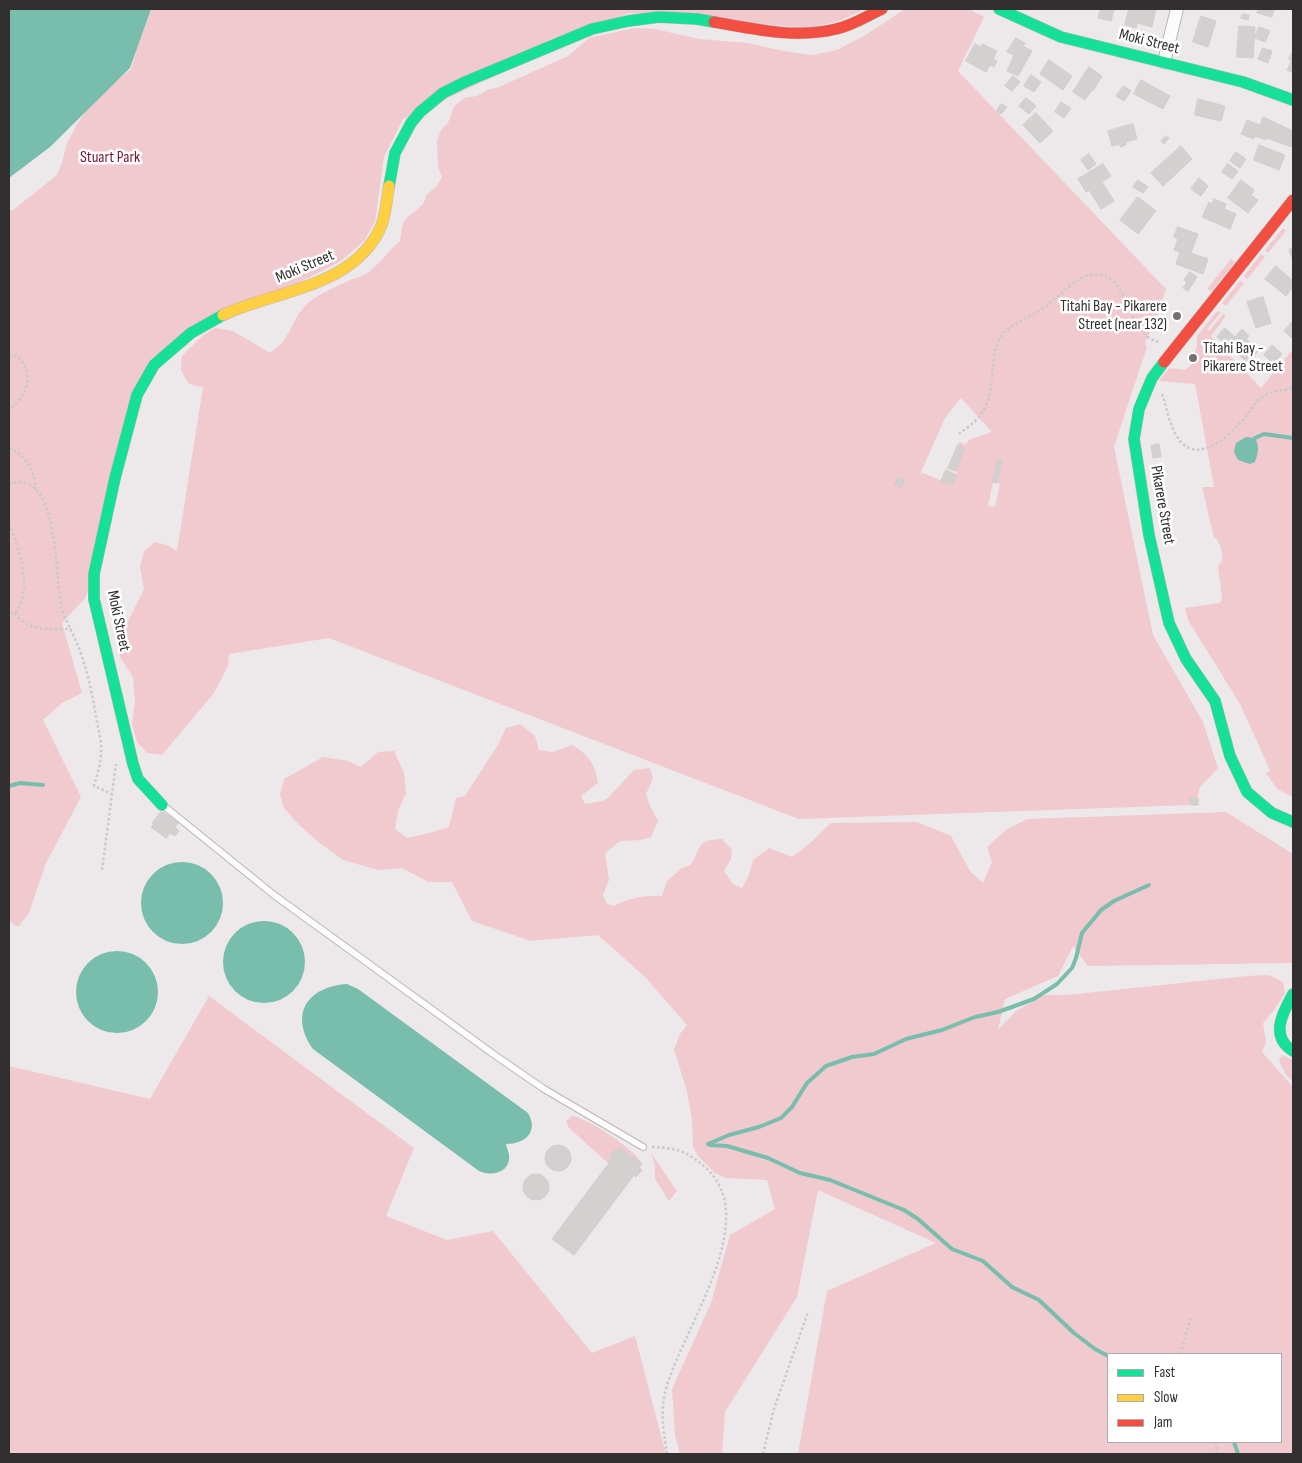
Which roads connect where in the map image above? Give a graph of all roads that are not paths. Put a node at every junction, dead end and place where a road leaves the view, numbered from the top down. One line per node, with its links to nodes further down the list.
1 (882, 9): 7 (street, Moki Street)
2 (999, 9): 4 (street, Moki Street)
3 (1177, 9): 4 (street)
4 (1164, 62): 5 (street, Moki Street)
5 (1293, 100)
6 (1293, 200): 8 (street, Pikarere Street)
7 (162, 804): 11 (lane)
8 (1293, 822)
9 (1293, 994): 10 (street)
10 (1293, 1051)
11 (643, 1147)

